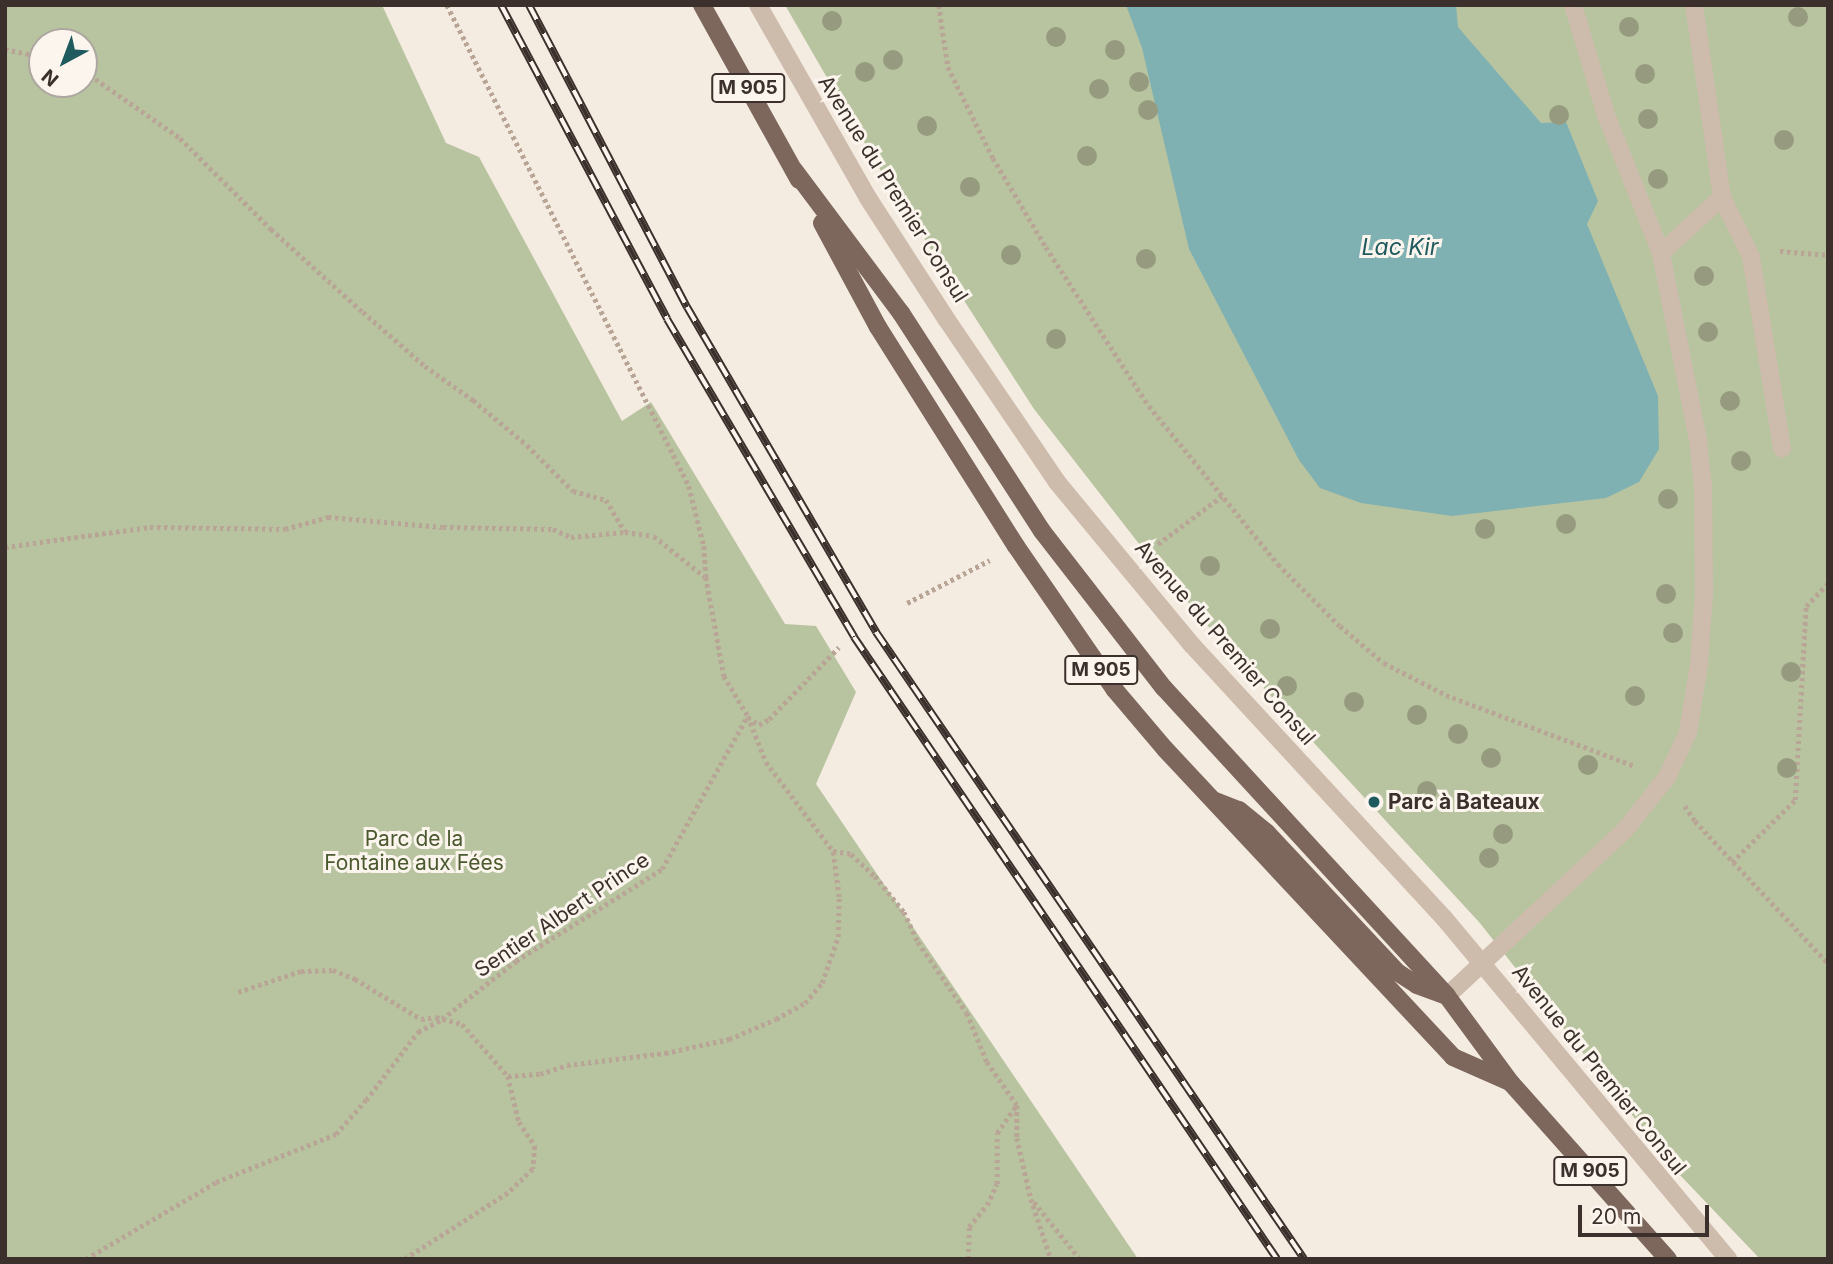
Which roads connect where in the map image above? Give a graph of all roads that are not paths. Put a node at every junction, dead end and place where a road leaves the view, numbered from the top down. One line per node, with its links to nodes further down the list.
1 (702, 5): 5 (main road, M 905)
2 (758, 5): 10 (lane, Avenue du Premier Consul / M 905)
3 (1573, 5): 7 (lane)
4 (1695, 5): 6 (lane)
5 (794, 170): 9 (main road, M 905); 11 (main road, M 905)
6 (1722, 197): 7 (lane); 8 (lane)
7 (1661, 253): 10 (lane)
8 (1782, 449)
9 (1213, 800): 11 (main road, M 905); 12 (main road, M 905)
10 (1482, 964): 11 (lane); 14 (lane, Avenue du Premier Consul / M 905)
11 (1447, 996): 12 (main road, M 905)
12 (1511, 1083): 13 (main road, M 905)
13 (1668, 1259)
14 (1728, 1259)

